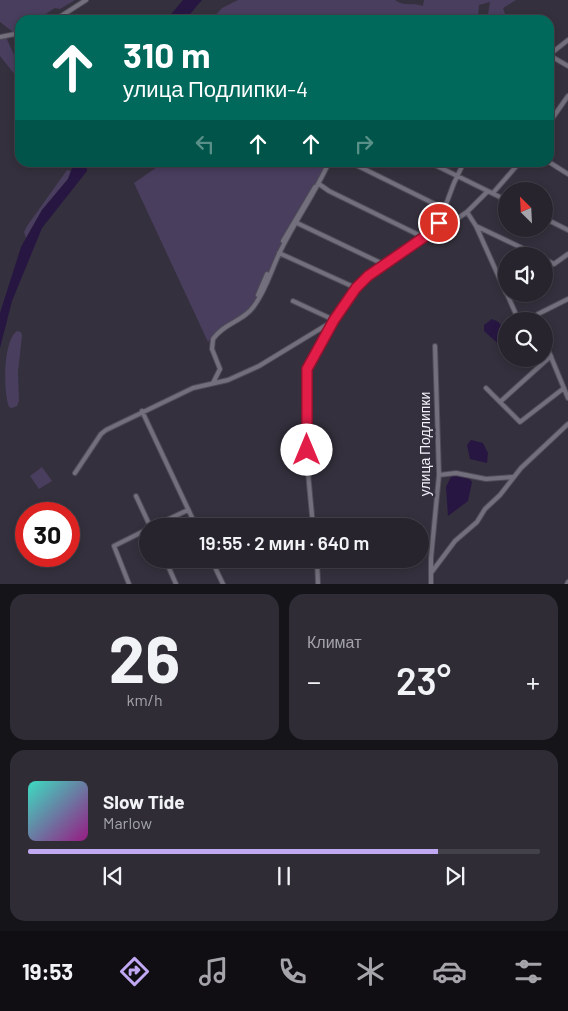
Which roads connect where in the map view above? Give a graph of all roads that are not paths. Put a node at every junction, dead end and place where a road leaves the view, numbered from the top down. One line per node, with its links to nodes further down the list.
1 (86, 0): 2 (street)
2 (63, 15)
3 (15, 34): 4 (street)
4 (0, 37)
5 (568, 40): 6 (street)
6 (554, 51)
7 (554, 58): 8 (street)
8 (568, 66)
9 (568, 96): 10 (street)
10 (554, 116)
11 (554, 165): 17 (street)
12 (327, 167): 19 (street)
13 (360, 167): 22 (street)
14 (439, 167): 18 (street)
15 (462, 167): 18 (street)
16 (515, 167): 20 (street)
17 (568, 174)
18 (458, 176): 20 (street); 22 (street)
19 (320, 182): 25 (street); 29 (street); 40 (street)
20 (490, 192): 21 (street); 23 (street)
21 (498, 196)
22 (445, 209): 29 (street)
23 (467, 212): 26 (street); 27 (street)
24 (553, 222): 28 (street)
25 (297, 223): 31 (street); 33 (street)
26 (476, 226): 30 (street); 35 (street)
27 (445, 227)
28 (568, 230)
29 (423, 237): 33 (street)
30 (520, 247)
31 (279, 252): 36 (street); 40 (street)
32 (568, 254): 34 (street)
33 (383, 264): 36 (street)
34 (553, 264)
35 (498, 272)
36 (356, 288): 41 (street)
37 (568, 299): 39 (street)
38 (293, 301): 41 (street)
39 (542, 312)
40 (248, 315): 45 (street)
41 (334, 320): 45 (street); 60 (street)
42 (435, 346): 53 (street, улица Подлипки)
43 (553, 361): 47 (street)
44 (539, 367): 49 (street)
45 (213, 383): 50 (street)
46 (486, 388): 49 (street)
47 (564, 388): 48 (street); 49 (street)
48 (568, 398)
49 (500, 402)
50 (142, 411): 52 (street); 56 (street)
51 (568, 424): 54 (street)
52 (75, 473)
53 (438, 475): 54 (street); 65 (street, улица Подлипки)
54 (513, 477): 65 (street)
55 (136, 496): 57 (street)
56 (188, 510): 58 (street); 59 (street)
57 (146, 518)
58 (171, 518)
59 (192, 518)
60 (311, 518)
61 (139, 534): 66 (street)
62 (169, 568): 67 (street)
63 (215, 568): 68 (street)
64 (317, 568): 69 (street)
65 (431, 573): 70 (street, улица Подлипки)
66 (130, 584)
67 (176, 584)
68 (223, 584)
69 (318, 584)
70 (431, 584)

